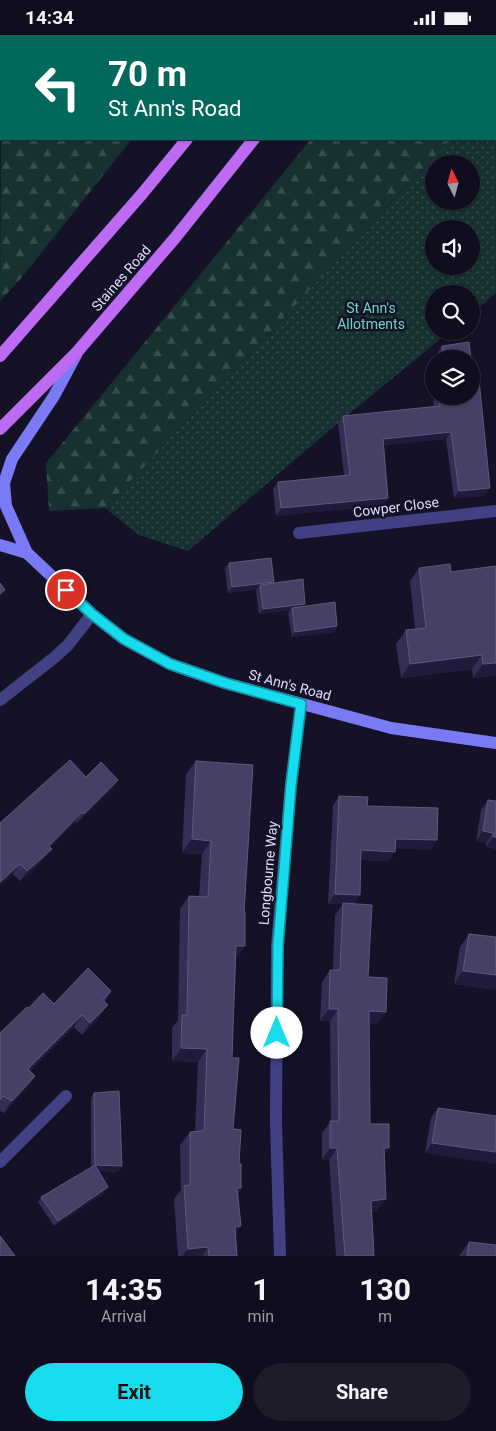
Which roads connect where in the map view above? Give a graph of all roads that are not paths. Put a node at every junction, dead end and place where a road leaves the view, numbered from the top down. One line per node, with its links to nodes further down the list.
1 (185, 140): 4 (main road)
2 (253, 140): 3 (main road, Staines Road)
3 (77, 352): 5 (main road, Staines Road); 6 (main road, St Ann's Road)
4 (0, 356)
5 (0, 429)
6 (3, 503): 10 (main road, St Ann's Road)
7 (496, 511): 8 (street, Cowper Close)
8 (299, 533)
9 (0, 545): 10 (main road, St Ann's Road)
10 (27, 553): 11 (main road, St Ann's Road)
11 (92, 614): 12 (street); 13 (main road, St Ann's Road)
12 (0, 700)
13 (301, 704): 14 (main road, St Ann's Road); 17 (street, Longbourne Way)
14 (496, 743)
15 (66, 1096): 16 (street)
16 (0, 1162)
17 (280, 1256)

